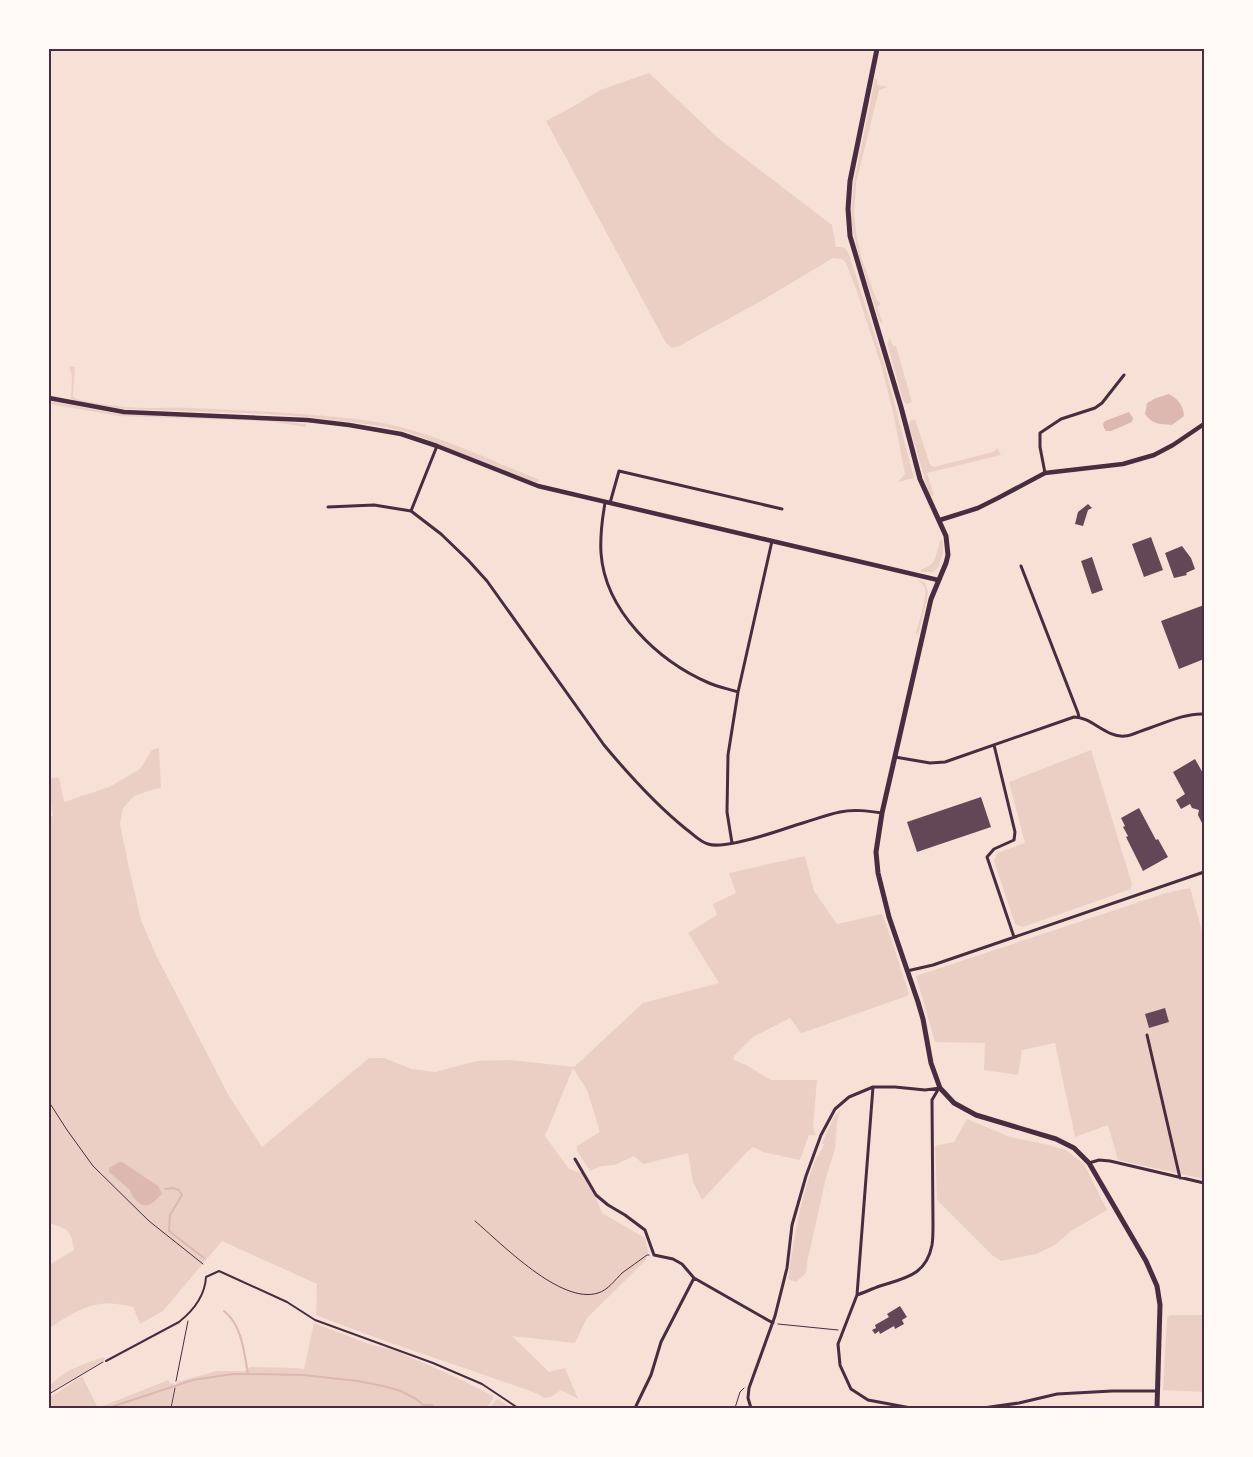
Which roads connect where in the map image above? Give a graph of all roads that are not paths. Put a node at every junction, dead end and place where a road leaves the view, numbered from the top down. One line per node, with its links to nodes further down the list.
1 (877, 49): 11 (main road)
2 (1124, 375): 6 (street)
3 (49, 398): 5 (main road)
4 (1204, 424): 6 (main road)
5 (436, 446): 7 (main road); 10 (street)
6 (1045, 473): 11 (main road)
7 (608, 504): 9 (street); 12 (main road); 15 (street)
8 (328, 507): 10 (street)
9 (782, 509)
10 (411, 512): 21 (street)
11 (940, 520): 14 (main road)
12 (772, 541): 14 (main road); 15 (street)
13 (1021, 566): 17 (street)
14 (938, 580): 19 (main road)
15 (738, 692): 21 (street)
16 (1204, 714): 17 (street)
17 (1079, 717): 18 (street)
18 (994, 745): 19 (street); 23 (street)
19 (895, 757): 20 (main road)
20 (882, 813): 21 (street); 24 (main road)
21 (732, 843)
22 (1204, 872): 23 (street)
23 (1014, 937): 24 (street)
24 (907, 970): 27 (main road)
25 (1147, 1035): 30 (street)
26 (873, 1087): 27 (street); 33 (street); 34 (street)
27 (940, 1088): 29 (main road); 33 (street)
28 (575, 1159): 32 (street)
29 (1089, 1163): 30 (street); 36 (main road)
30 (1180, 1178): 31 (street)
31 (1204, 1184)
32 (694, 1278): 34 (street); 38 (street)
33 (858, 1295): 40 (street)
34 (773, 1323): 39 (street)
35 (106, 1361): 37 (lane)
36 (1157, 1391): 41 (street); 42 (main road)
37 (518, 1408)
38 (635, 1408)
39 (751, 1408)
40 (911, 1408)
41 (983, 1408)
42 (1157, 1408)

